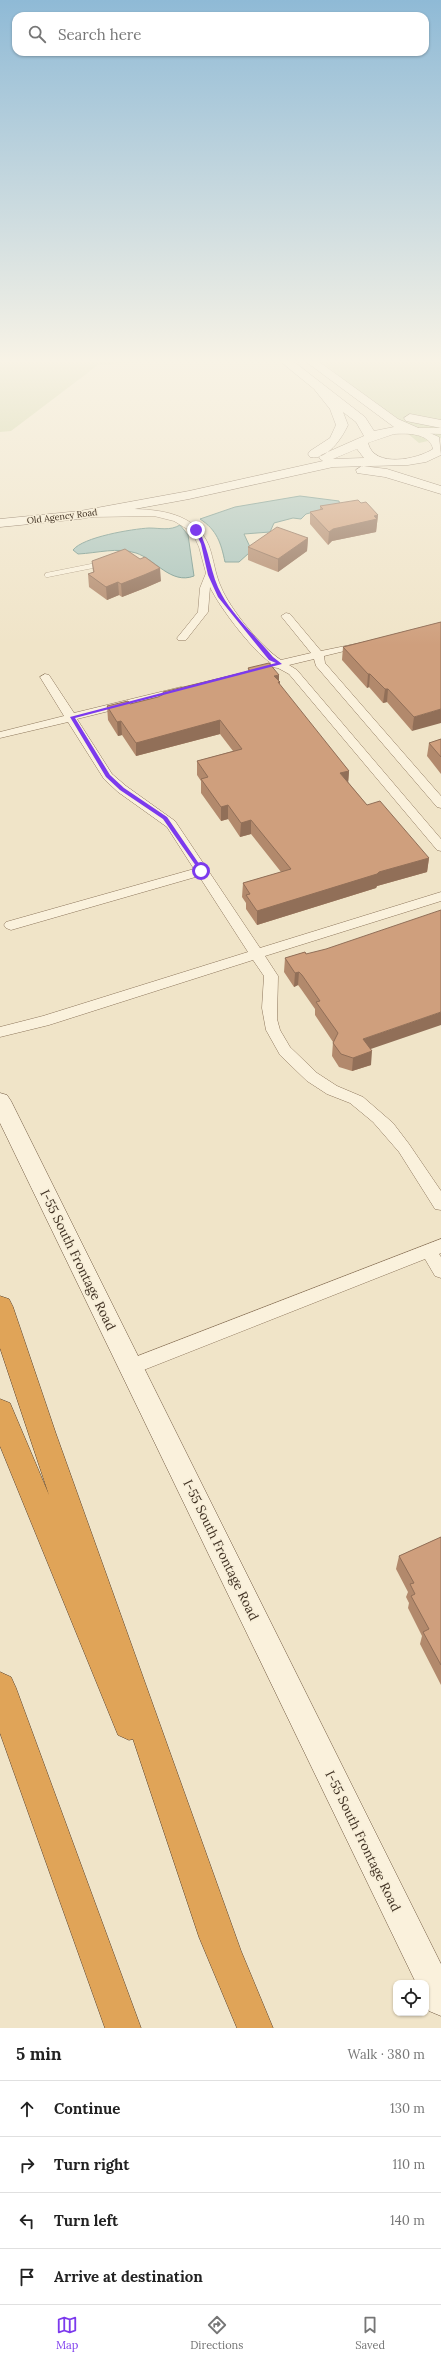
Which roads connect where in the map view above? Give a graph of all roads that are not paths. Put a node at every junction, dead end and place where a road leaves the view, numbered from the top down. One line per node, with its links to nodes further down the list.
1 (310, 456): 6 (street)
2 (328, 456): 6 (street, Old Agency Road)
3 (371, 456): 5 (street)
4 (434, 456): 5 (street, Old Agency Road)
5 (388, 462): 7 (street); 8 (street, Old Agency Road)
6 (262, 470): 9 (street, Old Agency Road)
7 (441, 489): 8 (street)
8 (204, 492): 10 (street, Old Agency Road)
9 (0, 513)
10 (80, 515): 11 (street, Old Agency Road); 16 (street)
11 (60, 518): 12 (street, Old Agency Road); 13 (street)
12 (0, 523)
13 (0, 528)
14 (108, 562): 15 (lane)
15 (47, 575)
16 (210, 575): 18 (street); 21 (street)
17 (286, 616): 20 (street)
18 (182, 638)
19 (375, 640): 20 (street)
20 (318, 654): 21 (street); 27 (street)
21 (280, 664): 22 (street); 28 (street)
22 (266, 668)
23 (45, 677): 25 (street)
24 (193, 686): 25 (street)
25 (72, 717): 26 (street); 29 (street)
26 (0, 735)
27 (441, 804)
28 (441, 847)
29 (201, 871): 31 (street); 32 (street)
30 (441, 896): 32 (street)
31 (11, 926)
32 (256, 954): 33 (street); 35 (street)
33 (0, 1032)
34 (0, 1102): 39 (street, I-55 South Frontage Road)
35 (441, 1204)
36 (435, 1249): 37 (street); 39 (street)
37 (441, 1271)
38 (0, 1307): 42 (highway)
39 (131, 1367): 43 (street, I-55 South Frontage Road)
40 (0, 1412): 42 (highway)
41 (0, 1688): 44 (highway)
42 (223, 1950): 45 (highway)
43 (441, 1999)
44 (123, 2028)
45 (255, 2028)

